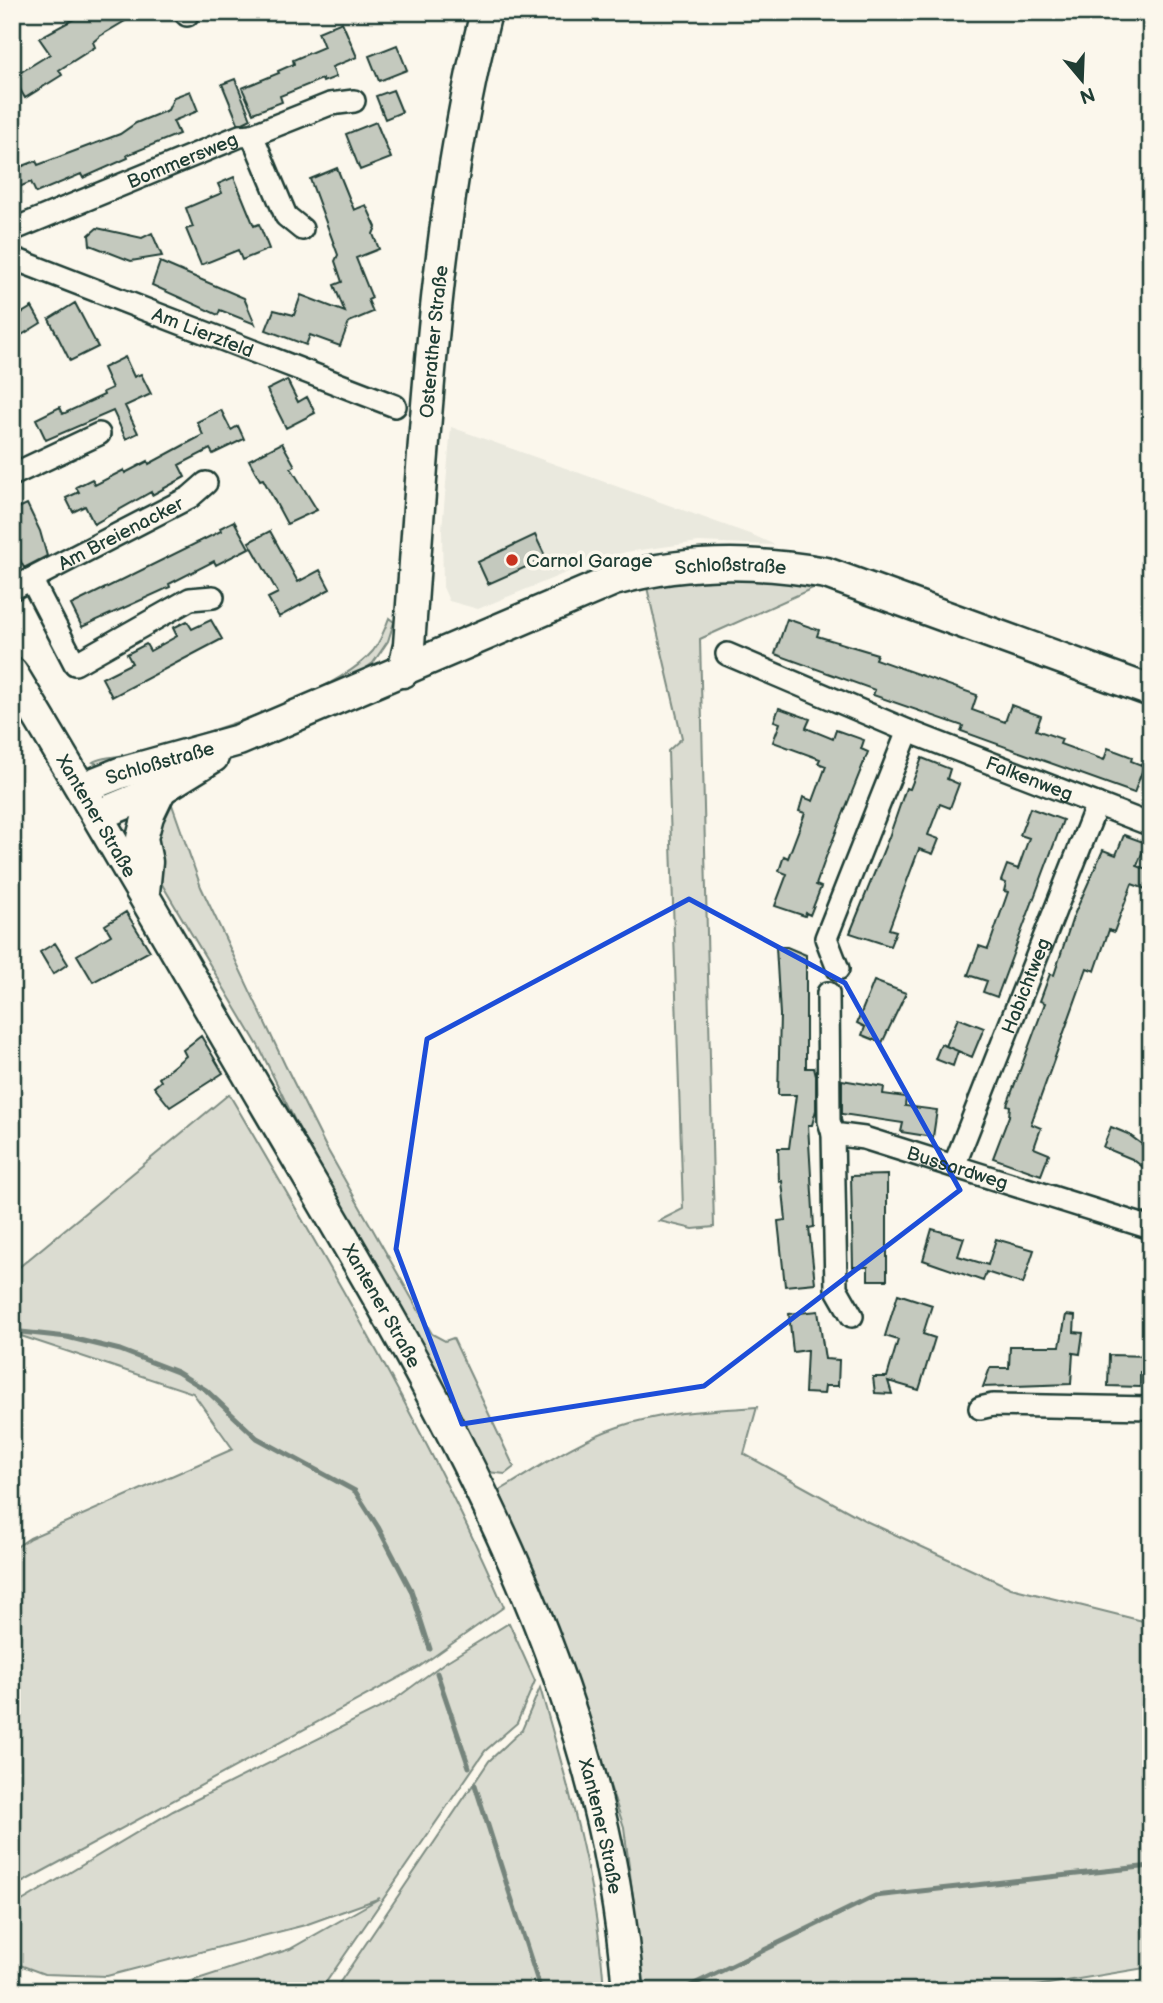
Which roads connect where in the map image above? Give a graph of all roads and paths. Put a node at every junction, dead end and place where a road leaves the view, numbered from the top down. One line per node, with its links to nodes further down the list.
1 (486, 12): 15 (main road, Osterather Straße)
2 (354, 102): 3 (street, Bommersweg)
3 (252, 135): 4 (street); 5 (street, Bommersweg)
4 (302, 229)
5 (12, 230)
6 (12, 258): 7 (street, Am Lierzfeld)
7 (395, 406)
8 (99, 434): 9 (street)
9 (12, 475)
10 (206, 483): 11 (street, Am Breienacker)
11 (32, 579): 12 (street, Am Breienacker); 13 (street)
12 (12, 589)
13 (213, 597)
14 (727, 654): 18 (street, Falkenweg)
15 (403, 672): 17 (main road, Schloßstraße); 19 (main road, Schloßstraße)
16 (12, 673): 20 (main road, Xantener Straße)
17 (1151, 691)
18 (908, 731): 22 (street, Falkenweg); 26 (street)
19 (239, 740): 20 (main road, Schloßstraße); 21 (main road, Schloßstraße)
20 (82, 788): 23 (main road, Xantener Straße)
21 (161, 789): 23 (main road, Schloßstraße); 25 (main road)
22 (1097, 804): 24 (street, Falkenweg); 29 (street, Habichtweg)
23 (98, 815): 25 (main road, Xantener Straße)
24 (1151, 825)
25 (144, 892): 34 (main road, Xantener Straße)
26 (838, 969)
27 (828, 993): 28 (street)
28 (833, 1134): 29 (street, Bussardweg); 31 (street)
29 (954, 1166): 30 (street, Bussardweg)
30 (1151, 1228)
31 (852, 1316)
32 (980, 1408): 33 (street)
33 (1151, 1408)
34 (628, 1991)

